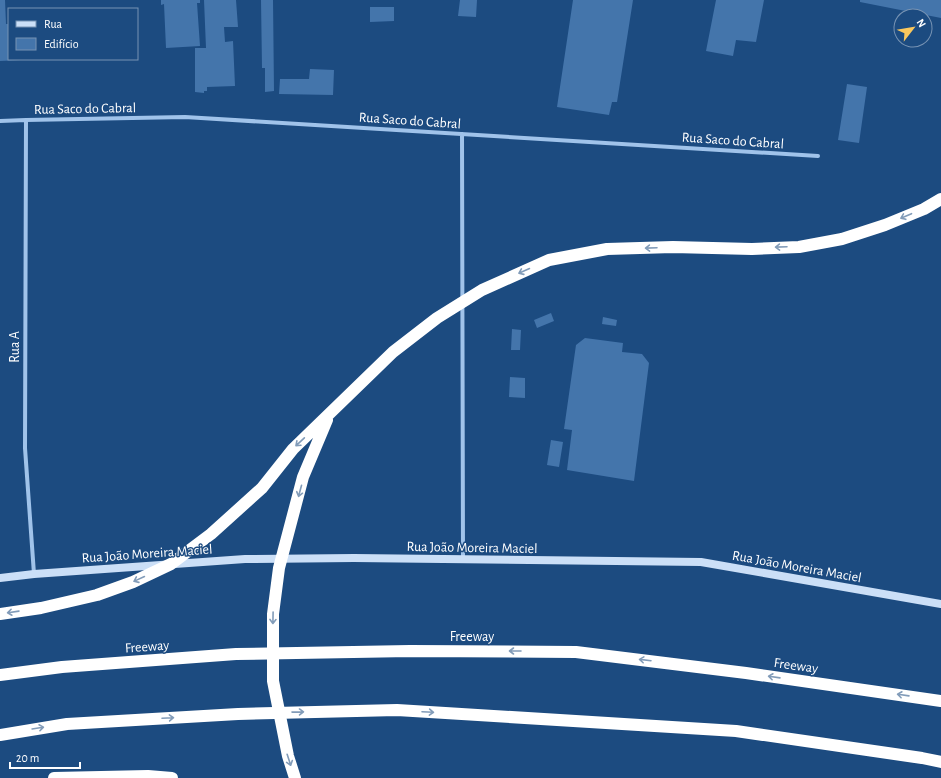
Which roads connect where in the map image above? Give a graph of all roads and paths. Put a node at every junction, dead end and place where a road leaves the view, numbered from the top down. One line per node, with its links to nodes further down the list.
1 (26, 120): 2 (street, Rua Saco do Cabral); 3 (street, Rua Saco do Cabral); 8 (street, Rua A)
2 (0, 122)
3 (462, 134): 4 (street, Rua Saco do Cabral); 7 (street)
4 (818, 156)
5 (941, 199): 6 (highway, one-way to 6, bridge)
6 (329, 416): 11 (highway, one-way to 11, bridge); 18 (highway, one-way to 18, bridge)
7 (463, 560): 8 (street, Rua João Moreira Maciel); 10 (street, Rua João Moreira Maciel)
8 (34, 574): 9 (street, Rua João Moreira Maciel)
9 (0, 578)
10 (941, 604)
11 (0, 614)
12 (0, 675): 13 (highway, Freeway, one-way to 12)
13 (941, 701)
14 (0, 735): 15 (highway, one-way to 15)
15 (941, 762)
16 (54, 778): 17 (highway)
17 (172, 778)
18 (295, 778)

